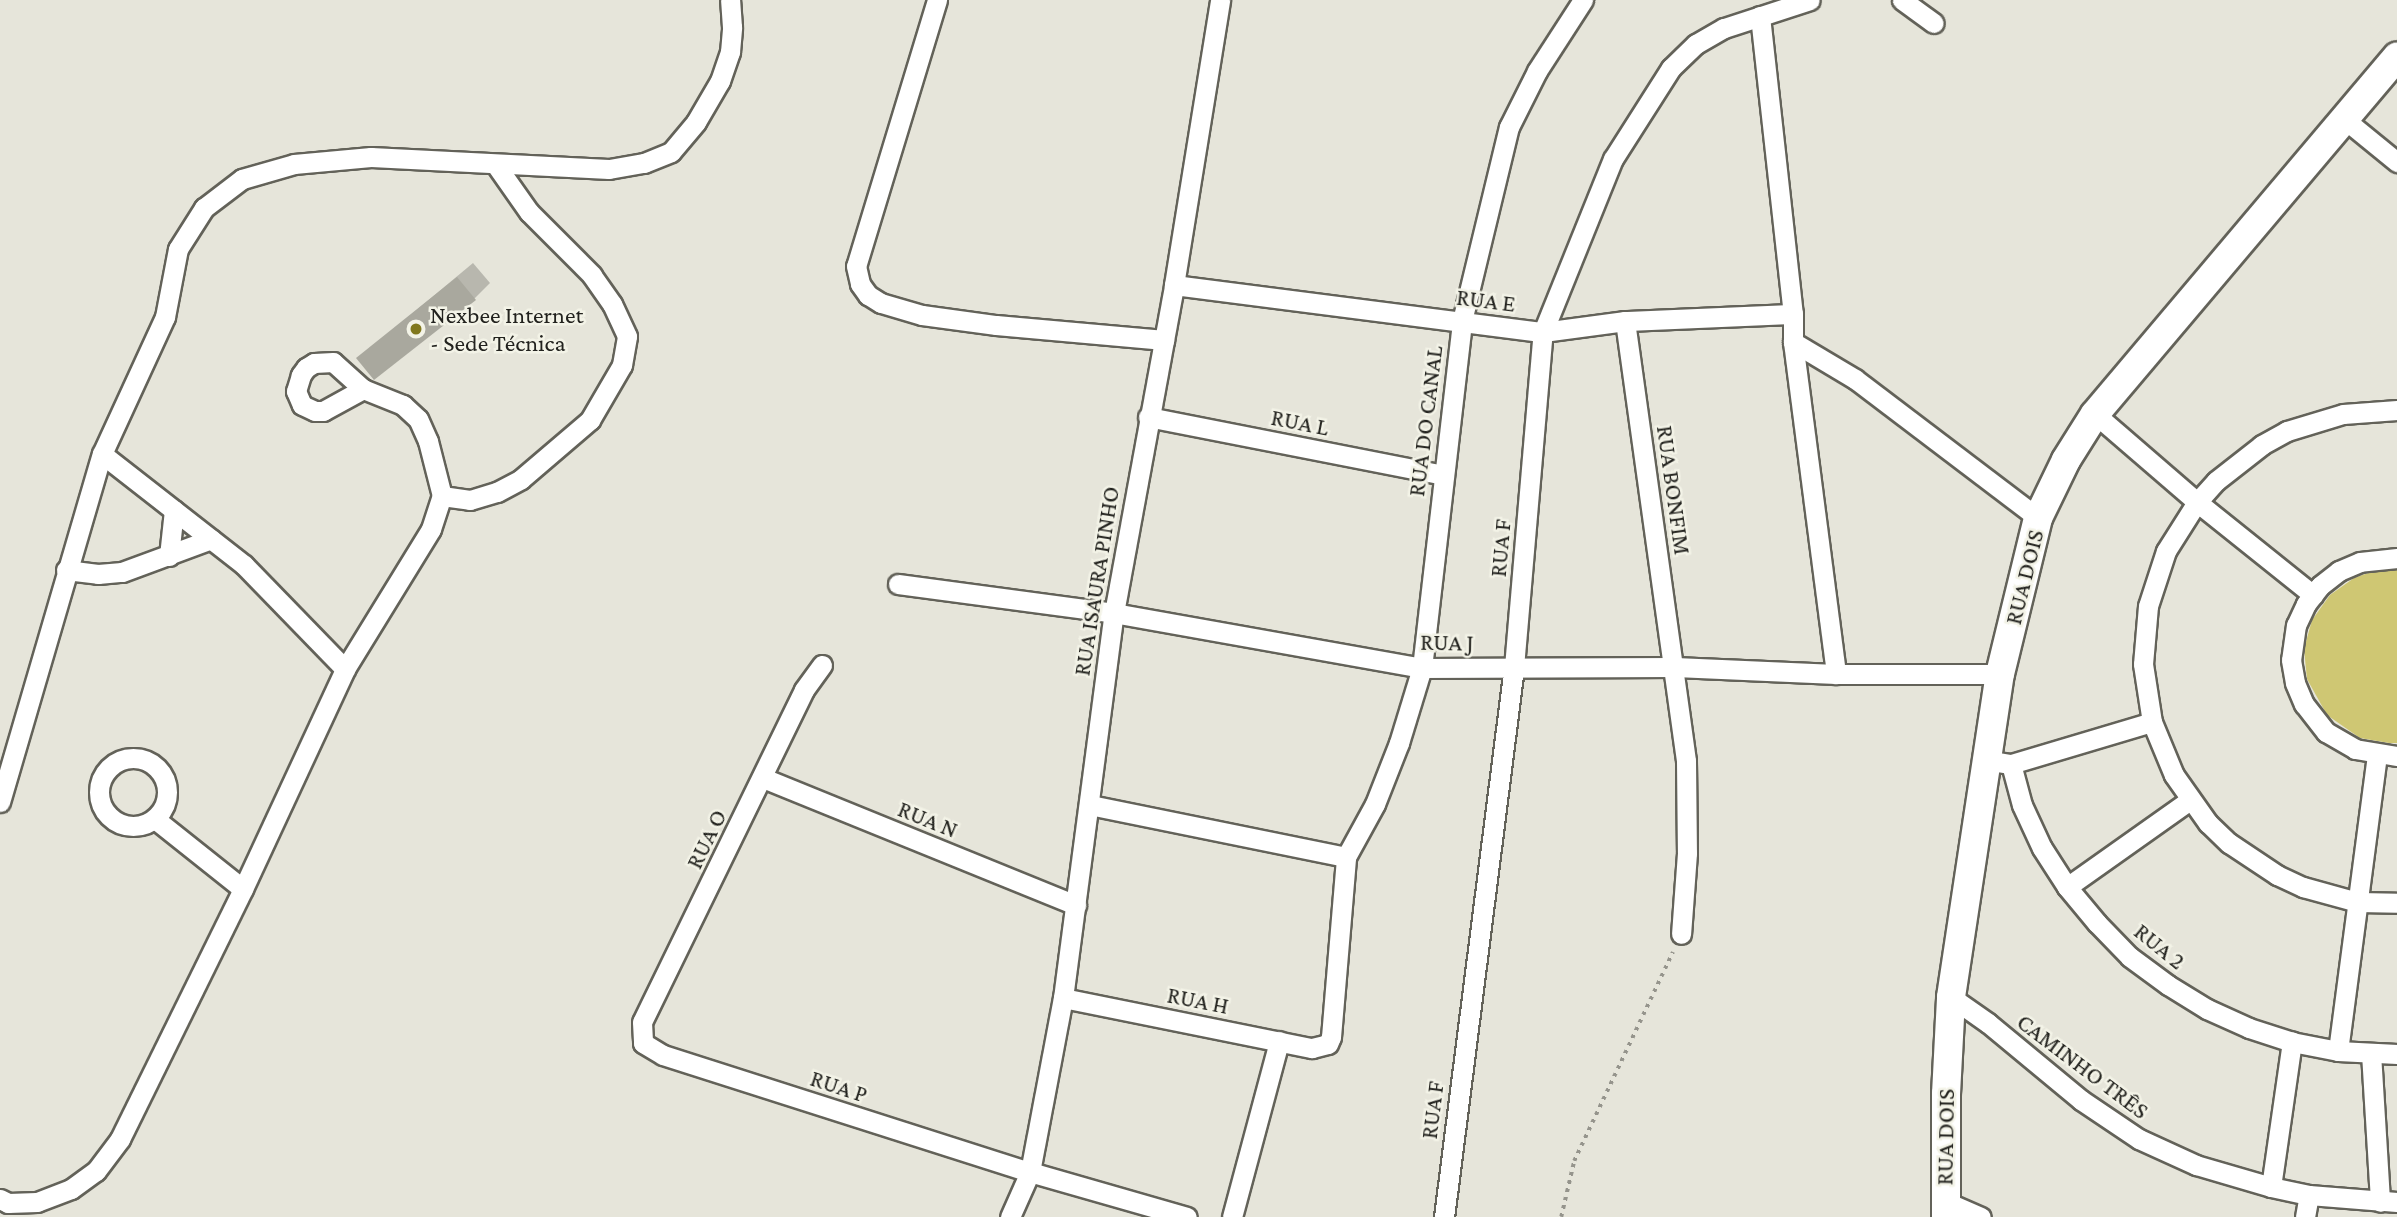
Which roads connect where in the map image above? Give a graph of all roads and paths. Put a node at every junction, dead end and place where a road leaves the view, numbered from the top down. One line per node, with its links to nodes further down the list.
1 (730, 0): 12 (street)
2 (937, 0): 18 (street)
3 (1220, 0): 13 (street, RUA ISAURA PINHO)
4 (1583, 0): 15 (street, RUA DO CANAL)
5 (1810, 0): 7 (street, RUA F)
6 (1902, 0): 8 (street)
7 (1760, 16): 14 (street); 17 (street, RUA F)
8 (1934, 23)
9 (2397, 57): 10 (street, RUA DOIS)
10 (2343, 118): 11 (street); 22 (street, RUA DOIS)
11 (2397, 162)
12 (496, 165): 24 (street); 26 (street)
13 (1174, 285): 15 (street, RUA E); 18 (street, RUA ISAURA PINHO)
14 (1793, 314): 16 (street, RUA E); 19 (street)
15 (1462, 321): 17 (street, RUA E); 25 (street, RUA DO CANAL)
16 (1625, 321): 17 (street, RUA E); 39 (street, RUA BONFIM)
17 (1543, 332): 38 (street, RUA F)
18 (1164, 340): 23 (street, RUA ISAURA PINHO)
19 (1793, 342): 29 (street); 42 (street)
20 (363, 389): 26 (street)
21 (2397, 410): 27 (street)
22 (2095, 414): 27 (street); 29 (street, RUA DOIS)
23 (1148, 417): 25 (street, RUA L); 36 (street, RUA ISAURA PINHO)
24 (102, 454): 28 (street); 33 (street)
25 (1443, 475): 40 (street, RUA DO CANAL)
26 (442, 496): 41 (street)
27 (2197, 502): 35 (street); 44 (street)
28 (174, 510): 30 (street); 31 (street)
29 (2038, 518): 43 (street, RUA DOIS)
30 (211, 539): 31 (street); 41 (street)
31 (169, 556): 33 (street)
32 (2397, 558): 35 (street)
33 (66, 570): 49 (street)
34 (898, 584): 36 (street, RUA J)
35 (2313, 595): 45 (street)
36 (1114, 613): 40 (street, RUA J); 50 (street, RUA ISAURA PINHO)
37 (822, 665): 47 (street, RUA O)
38 (1514, 667): 39 (street, RUA J); 40 (street, RUA J); 76 (street, RUA F)
39 (1675, 667): 42 (street, RUA J); 58 (street, RUA BONFIM)
40 (1422, 668): 52 (street, RUA DO CANAL)
41 (345, 669): 54 (street)
42 (1836, 674): 43 (street, RUA J)
43 (2000, 674): 46 (street, RUA DOIS)
44 (2152, 722): 46 (street); 48 (street)
45 (2387, 756): 55 (street)
46 (1998, 762): 53 (street, RUA 2); 59 (street, RUA DOIS)
47 (762, 778): 57 (street, RUA N); 61 (street, RUA O)
48 (2190, 800): 53 (street); 55 (street)
49 (0, 802)
50 (1090, 805): 52 (street); 57 (street, RUA ISAURA PINHO)
51 (155, 818): 54 (street)
52 (1346, 857): 62 (street, RUA H)
53 (2067, 887): 63 (street, RUA 2)
54 (243, 889): 70 (street)
55 (2358, 902): 56 (street); 64 (street)
56 (2397, 904)
57 (1076, 905): 60 (street, RUA ISAURA PINHO)
58 (1681, 934): 77 (path)
59 (1951, 997): 68 (street, CAMINHO TRÊS); 72 (street, RUA DOIS)
60 (1063, 998): 62 (street, RUA H); 67 (street, RUA ISAURA PINHO)
61 (641, 1037): 67 (street, RUA P)
62 (1279, 1041): 75 (street)
63 (2292, 1042): 64 (street, RUA 2); 68 (street)
64 (2337, 1051): 65 (street, RUA 2)
65 (2371, 1053): 66 (street, RUA 2); 71 (street)
66 (2397, 1054)
67 (1030, 1172): 73 (street, RUA ISAURA PINHO); 74 (street, RUA P)
68 (2271, 1187): 69 (street, CAMINHO TRÊS)
69 (2309, 1195): 71 (street, CAMINHO TRÊS); 79 (street)
70 (0, 1199)
71 (2389, 1202)
72 (1945, 1209): 78 (street)
73 (1010, 1217)
74 (1187, 1217)
75 (1233, 1217)
76 (1444, 1217)
77 (1560, 1217)
78 (1982, 1217)
79 (2305, 1217)

